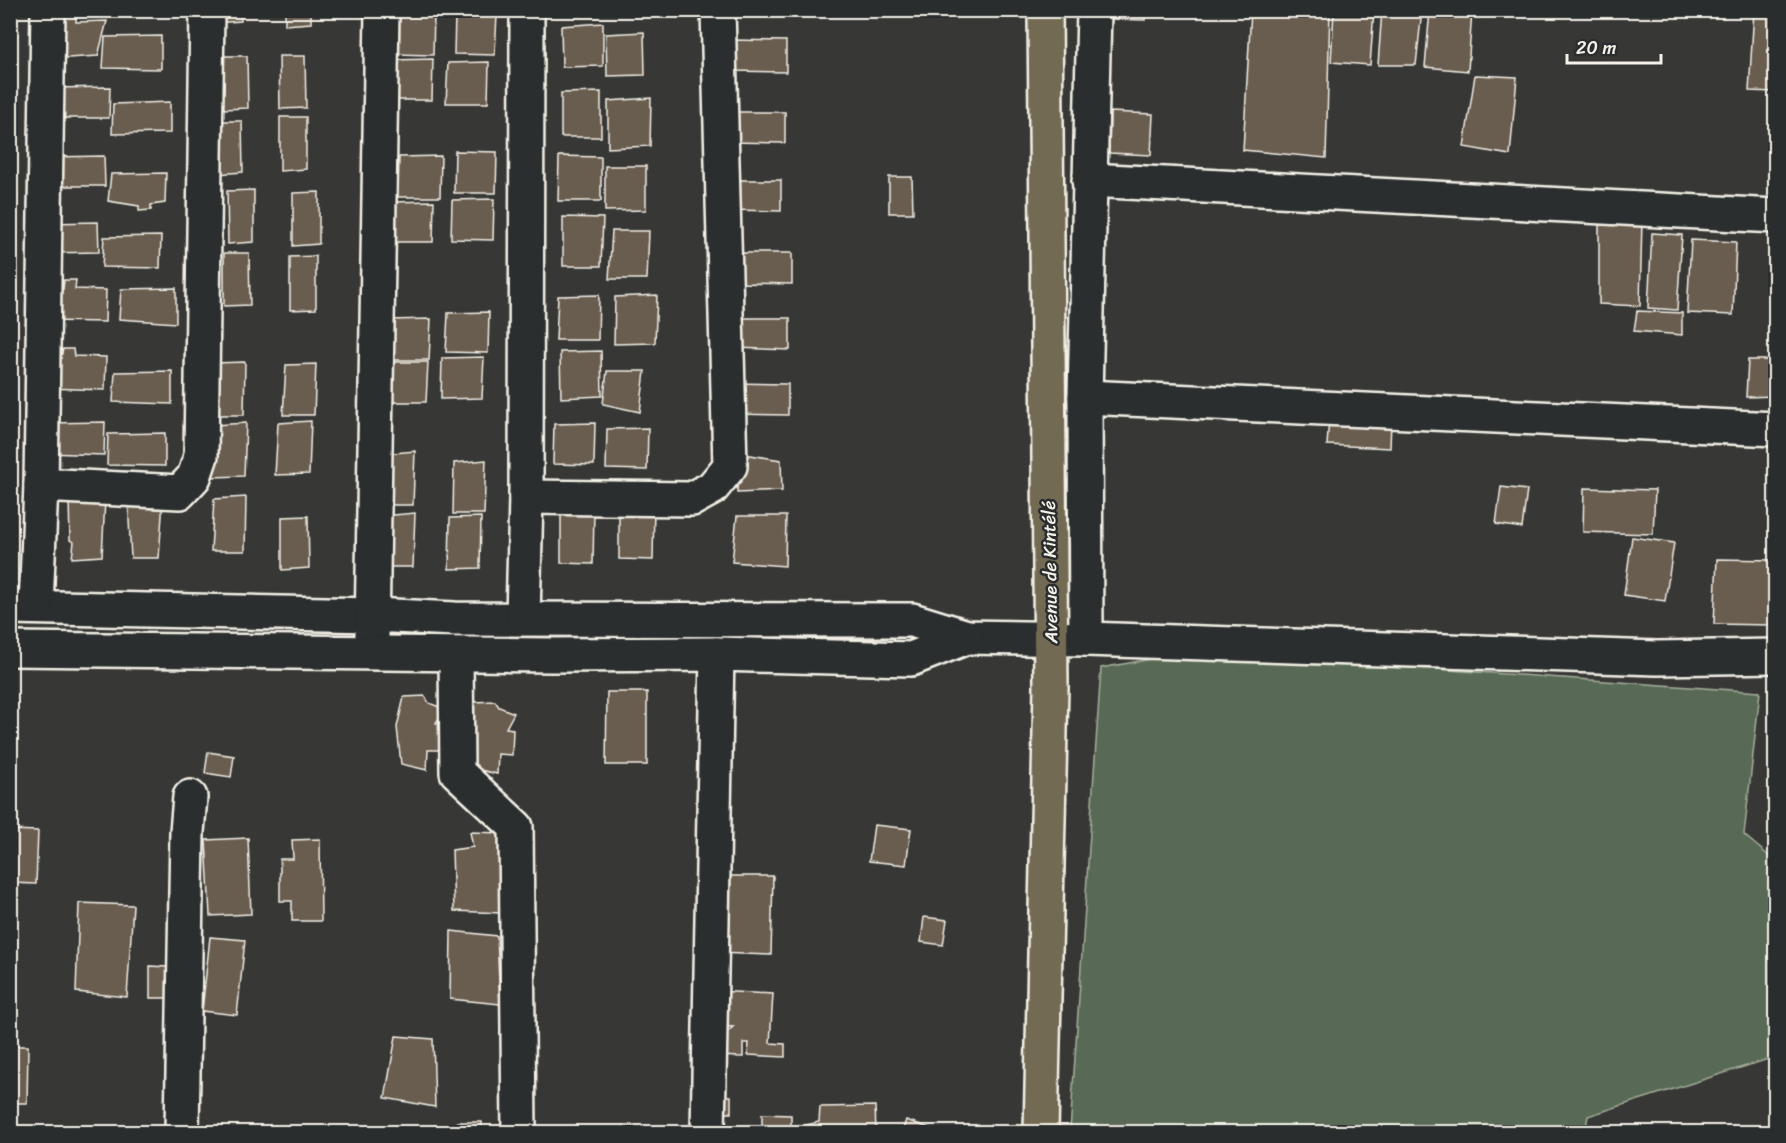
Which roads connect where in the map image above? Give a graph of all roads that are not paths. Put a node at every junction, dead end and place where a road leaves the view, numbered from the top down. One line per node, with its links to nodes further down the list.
1 (48, 10): 12 (street)
2 (207, 10): 12 (street)
3 (382, 10): 15 (street)
4 (527, 10): 13 (street)
5 (718, 10): 13 (street)
6 (1045, 10): 19 (main road, Avenue de Kintélé)
7 (1094, 10): 8 (street)
8 (1089, 180): 9 (street); 10 (street)
9 (1776, 216)
10 (1085, 397): 11 (street); 18 (street)
11 (1776, 429)
12 (41, 485): 14 (street)
13 (526, 497): 16 (street)
14 (23, 607): 15 (street)
15 (372, 615): 16 (street); 21 (street)
16 (523, 618): 17 (street)
17 (967, 637): 19 (street); 22 (street)
18 (1086, 639): 19 (street); 24 (street)
19 (1051, 640): 29 (main road, Avenue de Kintélé)
20 (10, 649): 21 (street)
21 (371, 654): 23 (street)
22 (717, 654): 23 (street); 28 (street)
23 (456, 655): 27 (street)
24 (1776, 656)
25 (190, 797): 26 (street)
26 (182, 1132)
27 (519, 1132)
28 (708, 1132)
29 (1041, 1132)

